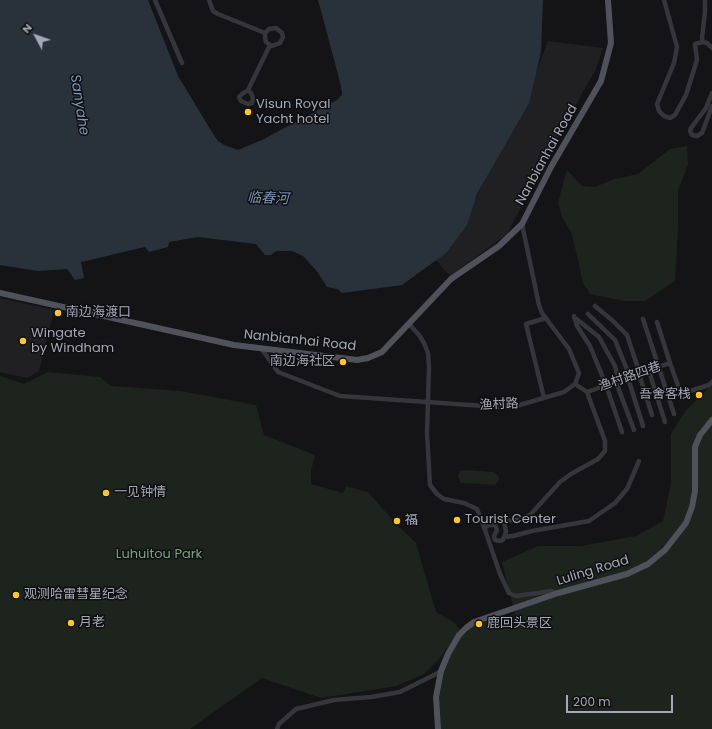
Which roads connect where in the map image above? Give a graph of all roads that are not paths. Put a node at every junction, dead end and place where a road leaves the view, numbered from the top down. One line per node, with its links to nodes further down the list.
1 (155, 0): 10 (street)
2 (209, 0): 6 (street)
3 (608, 0): 14 (main road, Nanbianhai Road)
4 (664, 0): 7 (street)
5 (705, 0): 7 (street)
6 (265, 33): 8 (street); 8 (street)
7 (703, 42): 9 (street)
8 (270, 45): 11 (street)
9 (712, 48)
10 (182, 63)
11 (248, 90)
12 (712, 93): 13 (street)
13 (712, 106)
14 (522, 224): 18 (street); 21 (main road, Nanbianhai Road)
15 (0, 293): 22 (main road, Nanbianhai Road)
16 (595, 306): 26 (street)
17 (588, 314): 27 (street)
18 (546, 318): 30 (street); 33 (street)
19 (643, 319): 24 (street)
20 (657, 322): 23 (street)
21 (408, 324): 22 (main road, Nanbianhai Road); 34 (street)
22 (261, 348): 34 (street, 渔村路)
23 (670, 363): 24 (street, 渔村路四巷); 29 (street, 渔村路四巷)
24 (659, 367): 25 (street, 渔村路四巷); 35 (street)
25 (649, 371): 26 (street, 渔村路四巷); 38 (street)
26 (640, 374): 27 (street, 渔村路四巷); 36 (street)
27 (629, 377): 28 (street, 渔村路四巷); 39 (street)
28 (618, 381): 31 (street, 渔村路四巷); 31 (street); 40 (street)
29 (712, 382)
30 (575, 384): 32 (street, 渔村路四巷); 33 (street, 渔村路)
31 (606, 385): 32 (street, 渔村路四巷); 41 (street)
32 (587, 392): 44 (street)
33 (544, 398): 34 (street, 渔村路)
34 (427, 403): 45 (street)
35 (674, 414)
36 (652, 415)
37 (712, 420): 47 (main road, Luling Road)
38 (665, 422)
39 (643, 426)
40 (634, 430)
41 (622, 432)
42 (639, 461): 46 (street)
43 (494, 519): 44 (street)
44 (504, 521): 46 (street)
45 (484, 528): 46 (street); 47 (street)
46 (504, 537)
47 (558, 593): 48 (main road, Luling Road)
48 (441, 671): 49 (street); 50 (main road, Luling Road)
49 (277, 729)
50 (438, 729)

